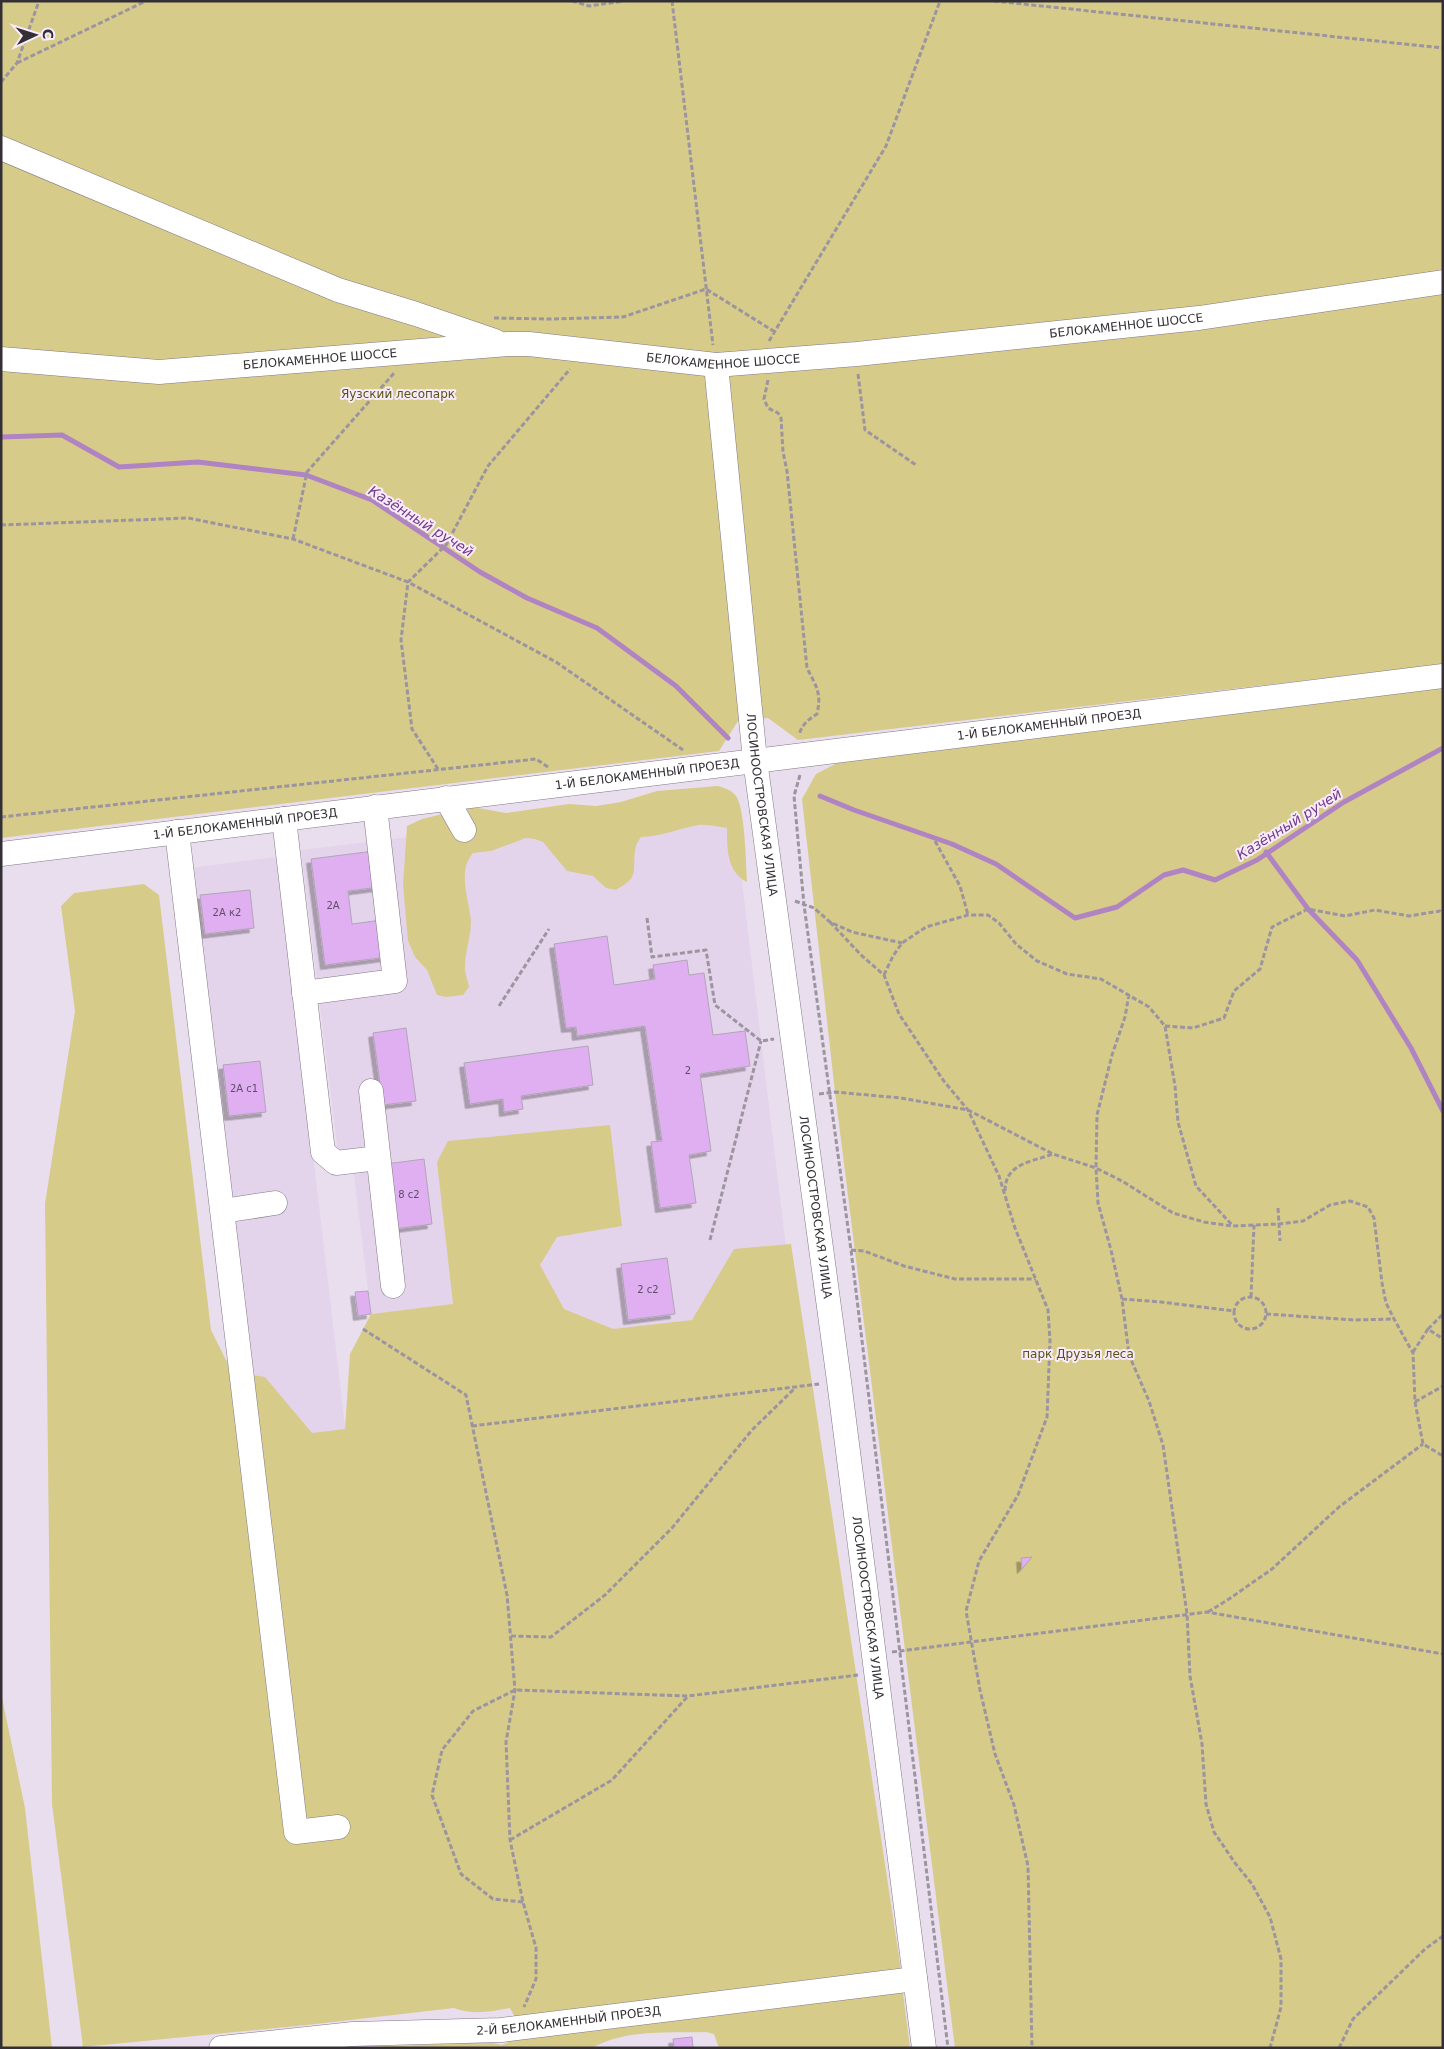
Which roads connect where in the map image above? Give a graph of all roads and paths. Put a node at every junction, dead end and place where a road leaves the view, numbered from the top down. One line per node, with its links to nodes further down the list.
1 (38, 1): 9 (path)
2 (146, 1): 9 (path)
3 (572, 1): 4 (path)
4 (624, 1)
5 (672, 1): 13 (path)
6 (940, 1): 15 (path)
7 (994, 1): 8 (path)
8 (1443, 48)
9 (17, 63): 10 (path)
10 (1, 82)
11 (1, 148): 16 (street)
12 (1443, 282): 19 (street, БЕЛОКАМЕННОЕ ШОССЕ)
13 (706, 289): 14 (path); 15 (path); 21 (path)
14 (492, 318)
15 (775, 332): 17 (path)
16 (508, 344): 18 (street, БЕЛОКАМЕННОЕ ШОССЕ); 20 (street, БЕЛОКАМЕННОЕ ШОССЕ)
17 (766, 346)
18 (584, 351): 21 (street, БЕЛОКАМЕННОЕ ШОССЕ); 27 (path)
19 (857, 354): 21 (street, БЕЛОКАМЕННОЕ ШОССЕ); 24 (path)
20 (1, 359)
21 (716, 365): 30 (street, ЛОСИНООСТРОВСКАЯ УЛИЦА)
22 (398, 368): 26 (path)
23 (768, 377): 29 (path)
24 (916, 465)
25 (1, 525): 26 (path)
26 (293, 539): 27 (path)
27 (408, 582): 31 (path); 32 (path)
28 (1443, 676): 30 (street, 1-Й БЕЛОКАМЕННЫЙ ПРОЕЗД)
29 (798, 740)
30 (756, 760): 31 (street, 1-Й БЕЛОКАМЕННЫЙ ПРОЕЗД); 57 (street, ЛОСИНООСТРОВСКАЯ УЛИЦА)
31 (706, 765): 34 (street, 1-Й БЕЛОКАМЕННЫЙ ПРОЕЗД)
32 (438, 769): 34 (path); 37 (path)
33 (801, 770): 43 (path)
34 (571, 783): 35 (street, 1-Й БЕЛОКАМЕННЫЙ ПРОЕЗД)
35 (446, 798): 36 (street, 1-Й БЕЛОКАМЕННЫЙ ПРОЕЗД); 39 (street)
36 (374, 807): 38 (street, 1-Й БЕЛОКАМЕННЫЙ ПРОЕЗД); 51 (street)
37 (1, 817)
38 (284, 819): 40 (street, 1-Й БЕЛОКАМЕННЫЙ ПРОЕЗД); 51 (street)
39 (464, 830)
40 (177, 832): 42 (street, 1-Й БЕЛОКАМЕННЫЙ ПРОЕЗД); 65 (street)
41 (935, 841): 45 (path)
42 (1, 854)
43 (804, 905): 47 (path); 56 (path)
44 (1443, 913): 54 (path)
45 (968, 915): 49 (path); 52 (path)
46 (647, 918): 69 (path)
47 (830, 922): 49 (path); 50 (path)
48 (549, 929): 53 (path)
49 (902, 942): 50 (path)
50 (884, 975): 58 (path)
51 (304, 993): 60 (street)
52 (1129, 994): 54 (path); 61 (path)
53 (499, 1006)
54 (1165, 1026): 68 (path)
55 (371, 1091): 60 (street)
56 (830, 1092): 57 (path); 58 (path); 71 (path)
57 (800, 1098): 84 (street, ЛОСИНООСТРОВСКАЯ УЛИЦА)
58 (968, 1110): 59 (path); 62 (path)
59 (1053, 1154): 61 (path); 62 (path)
60 (378, 1158): 73 (street)
61 (1096, 1168): 68 (path); 75 (path)
62 (1005, 1194): 72 (path)
63 (276, 1203): 65 (street)
64 (1278, 1208): 66 (path)
65 (223, 1211): 100 (street)
66 (1279, 1224): 67 (path); 70 (path); 79 (path)
67 (1254, 1225): 68 (path); 74 (path)
68 (1232, 1226)
69 (710, 1240)
70 (1280, 1241)
71 (851, 1250): 72 (path); 109 (path)
72 (1036, 1279): 94 (path)
73 (393, 1286)
74 (1251, 1297): 76 (path); 77 (path)
75 (1122, 1300): 76 (path); 92 (path)
76 (1234, 1311): 77 (path)
77 (1266, 1314): 79 (path)
78 (1443, 1314): 80 (path)
79 (1394, 1319): 83 (path)
80 (1428, 1328): 82 (path); 83 (path)
81 (363, 1329): 88 (path)
82 (1443, 1339)
83 (1413, 1353): 87 (path)
84 (839, 1381): 86 (path); 104 (street, ЛОСИНООСТРОВСКАЯ УЛИЦА)
85 (1443, 1386): 87 (path)
86 (795, 1388): 88 (path); 93 (path)
87 (1415, 1402): 89 (path)
88 (472, 1426): 93 (path)
89 (1423, 1444): 90 (path); 91 (path)
90 (1443, 1456)
91 (1207, 1612): 92 (path); 96 (path)
92 (1187, 1614): 94 (path); 111 (path)
93 (511, 1636): 98 (path)
94 (972, 1642): 95 (path); 110 (path)
95 (905, 1651)
96 (1443, 1654)
97 (856, 1675): 99 (path)
98 (515, 1690): 99 (path); 101 (path); 102 (path)
99 (688, 1696): 101 (path)
100 (338, 1827)
101 (510, 1840): 102 (path)
102 (523, 1902): 105 (path)
103 (1443, 1936): 112 (path)
104 (915, 1979): 105 (street, 2-Й БЕЛОКАМЕННЫЙ ПРОЕЗД); 108 (street, ЛОСИНООСТРОВСКАЯ УЛИЦА)
105 (526, 2027): 106 (street, 2-Й БЕЛОКАМЕННЫЙ ПРОЕЗД)
106 (502, 2039): 107 (street, 2-Й БЕЛОКАМЕННЫЙ ПРОЕЗД)
107 (221, 2048)
108 (924, 2048)
109 (948, 2048)
110 (1032, 2048)
111 (1270, 2048)
112 (1339, 2048)

